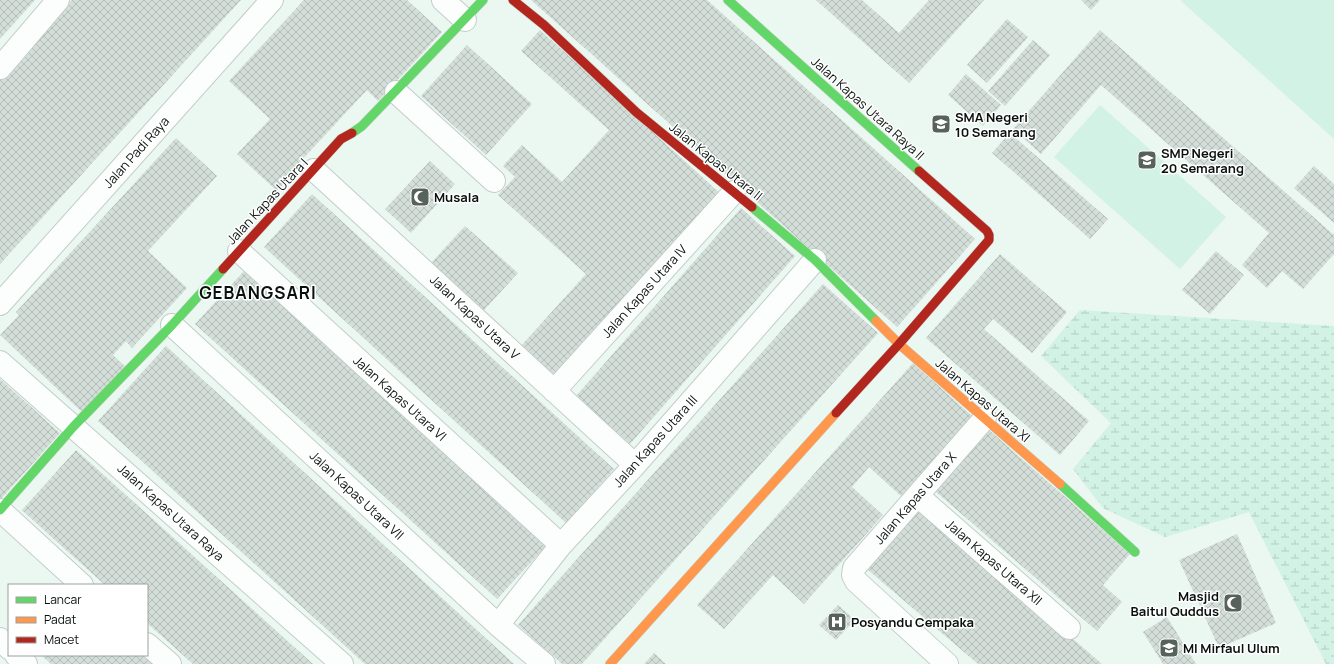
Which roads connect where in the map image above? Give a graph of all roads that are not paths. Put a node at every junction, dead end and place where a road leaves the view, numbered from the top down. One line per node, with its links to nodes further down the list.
1 (58, 0): 8 (street)
2 (272, 0): 15 (street, Jalan Padi Raya)
3 (443, 0): 7 (street)
4 (483, 0): 7 (street, Jalan Kapas Utara I)
5 (513, 0): 12 (street, Jalan Kapas Utara II)
6 (728, 0): 17 (street, Jalan Kapas Utara Raya II)
7 (465, 20): 9 (street, Jalan Kapas Utara I)
8 (1, 65)
9 (396, 92): 10 (street, Jalan Kapas Utara I); 11 (street)
10 (314, 170): 13 (street, Jalan Kapas Utara I); 19 (street, Jalan Kapas Utara V)
11 (494, 181)
12 (734, 192): 14 (street, Jalan Kapas Utara II); 19 (street, Jalan Kapas Utara IV)
13 (239, 251): 16 (street, Jalan Kapas Utara I); 25 (street, Jalan Kapas Utara VI)
14 (815, 260): 17 (street, Jalan Kapas Utara II); 22 (street, Jalan Kapas Utara III)
15 (0, 304)
16 (172, 325): 21 (street, Jalan Kapas Utara I); 28 (street, Jalan Kapas Utara VII)
17 (899, 344): 20 (street, Jalan Kapas Utara XI); 36 (street)
18 (0, 362): 21 (street, Jalan Kapas Utara Raya)
19 (554, 391): 22 (street, Jalan Kapas Utara V)
20 (985, 418): 23 (street, Jalan Kapas Utara X); 26 (street, Jalan Kapas Utara XI)
21 (74, 426): 24 (street, Jalan Kapas Utara I); 34 (street, Jalan Kapas Utara Raya)
22 (635, 465): 25 (street, Jalan Kapas Utara III)
23 (918, 496): 29 (street, Jalan Kapas Utara XII); 37 (street, Jalan Kapas Utara X)
24 (0, 510): 27 (street)
25 (561, 545): 28 (street, Jalan Kapas Utara III)
26 (1135, 552)
27 (81, 584)
28 (498, 624): 35 (street, Jalan Kapas Utara VII)
29 (1069, 628)
30 (0, 639): 32 (street)
31 (148, 645): 33 (street)
32 (8, 647)
33 (170, 664)
34 (342, 664)
35 (544, 664)
36 (610, 664)
37 (947, 664)

